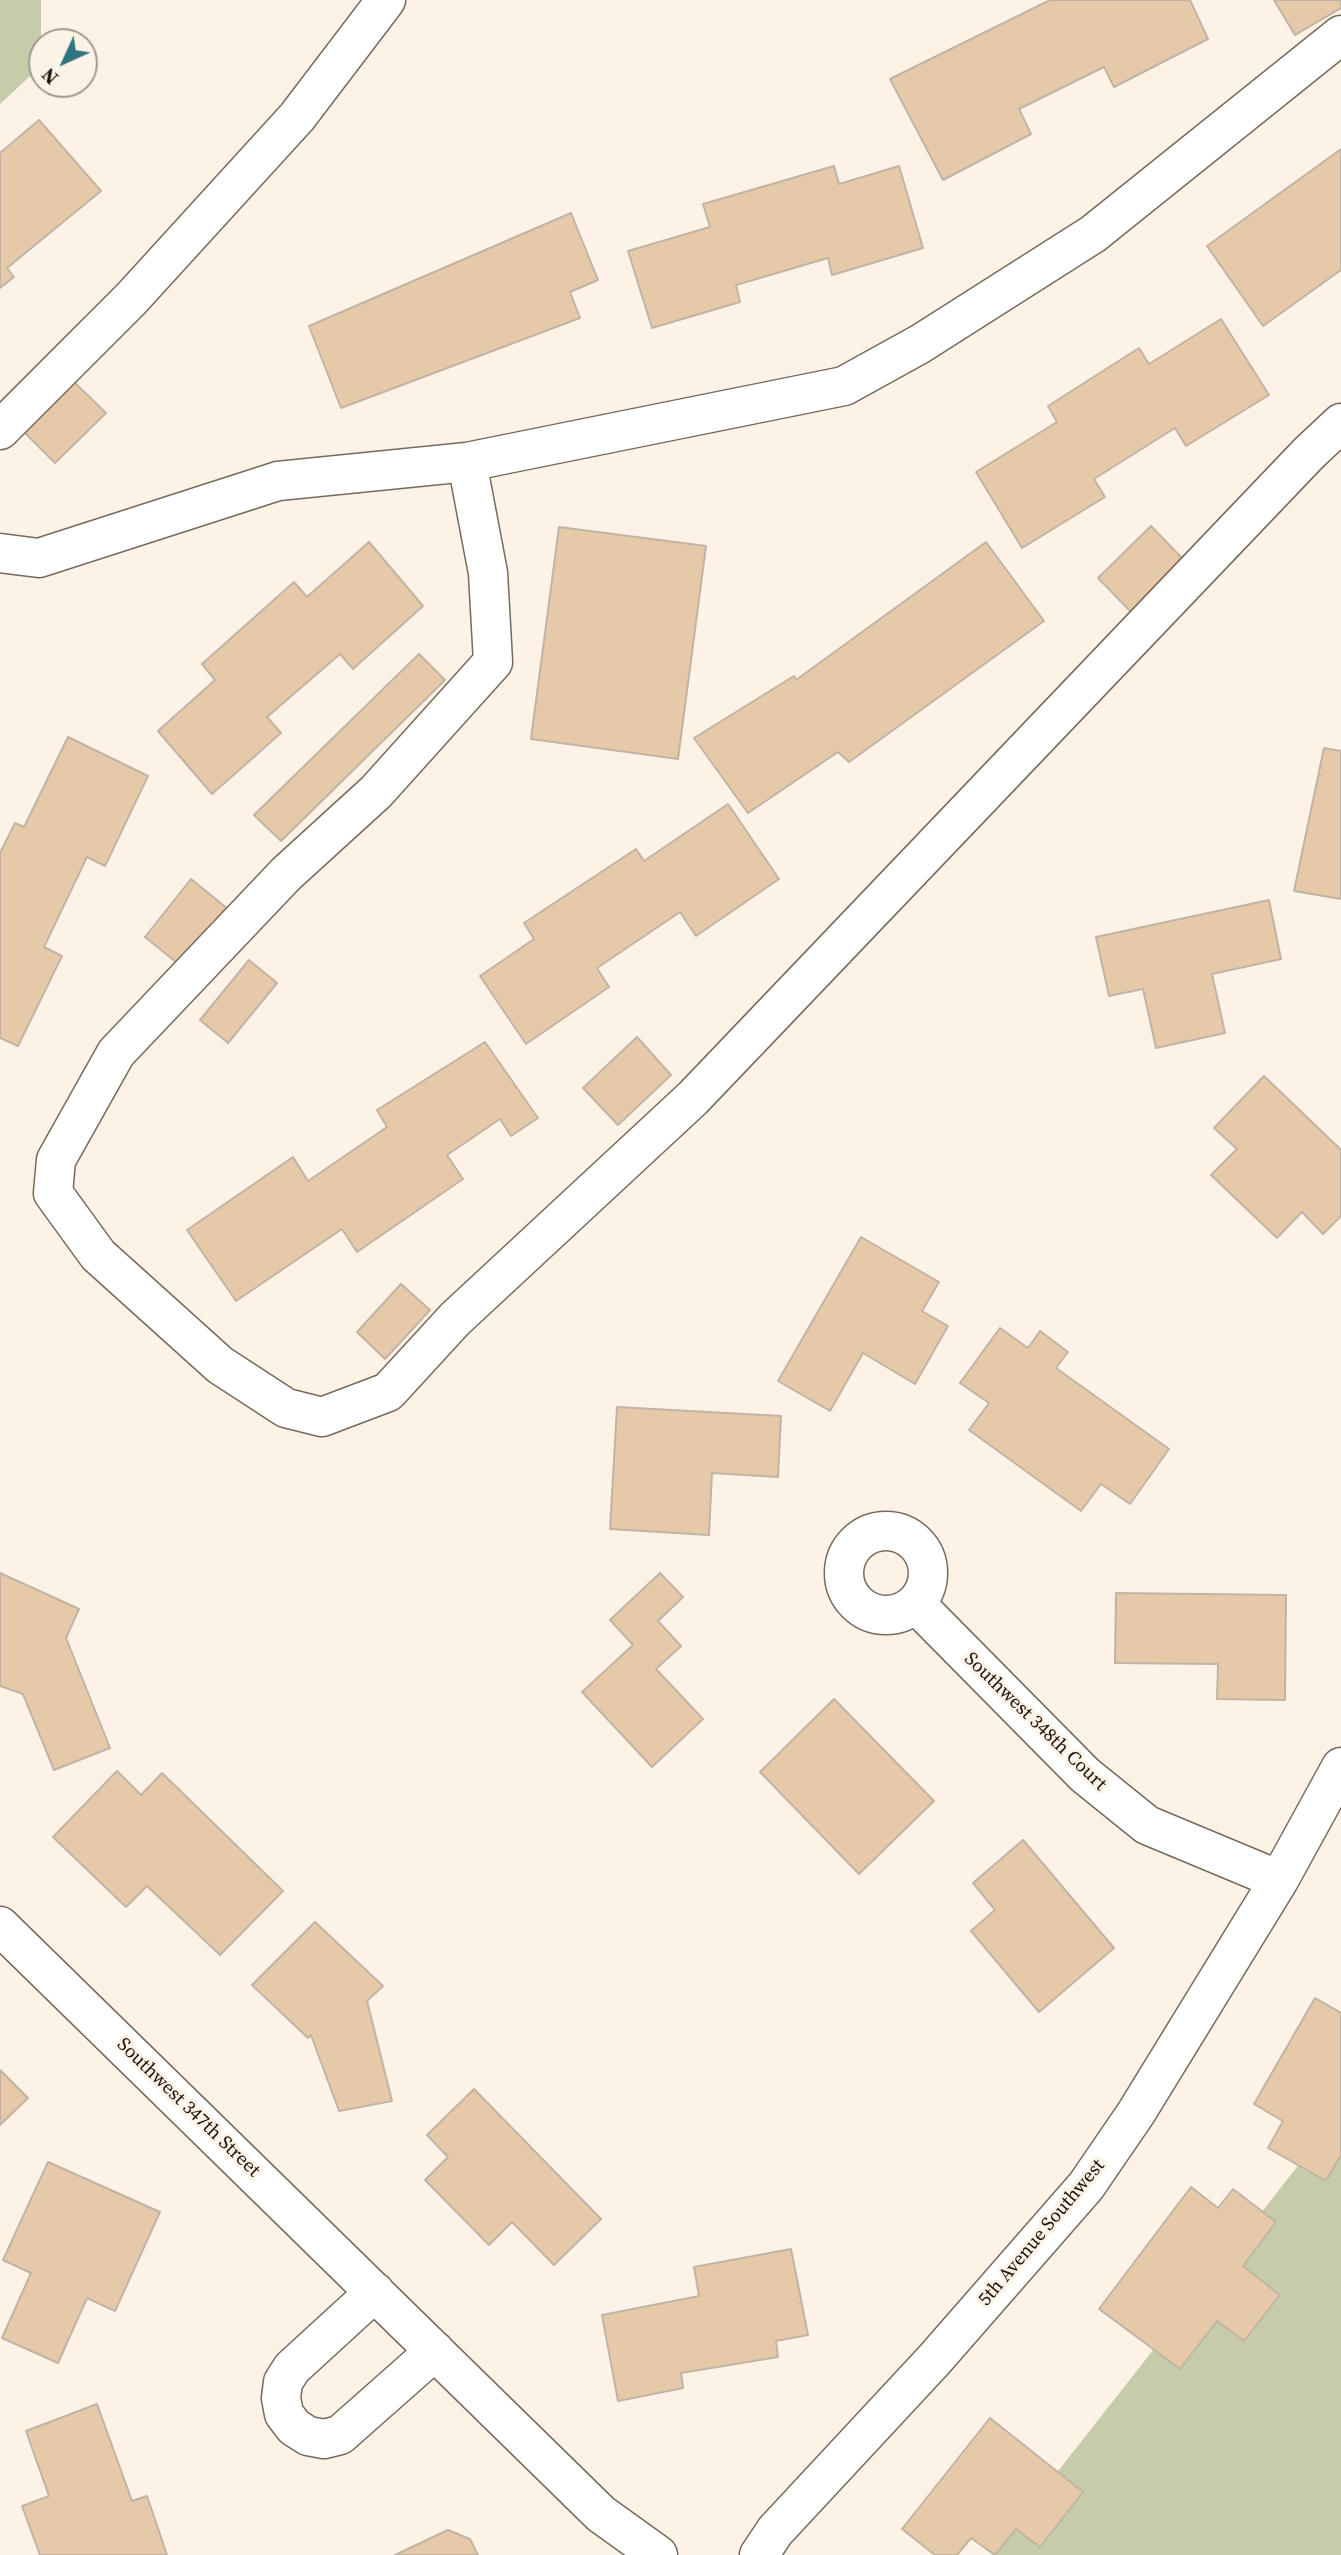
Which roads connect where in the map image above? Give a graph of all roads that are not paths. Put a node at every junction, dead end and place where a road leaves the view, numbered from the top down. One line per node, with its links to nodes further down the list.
1 (386, 0): 4 (street)
2 (1341, 35): 5 (street)
3 (1341, 423): 5 (street)
4 (0, 430)
5 (467, 462): 6 (street)
6 (0, 554)
7 (916, 1604): 9 (street, Southwest 348th Court)
8 (1341, 1767): 9 (street, 5th Avenue Southwest)
9 (1279, 1880): 14 (street, 5th Avenue Southwest)
10 (0, 1926): 11 (street, Southwest 347th Street)
11 (375, 2292): 12 (street, Southwest 347th Street); 12 (street)
12 (435, 2351): 13 (street, Southwest 347th Street)
13 (658, 2555)
14 (759, 2555)

